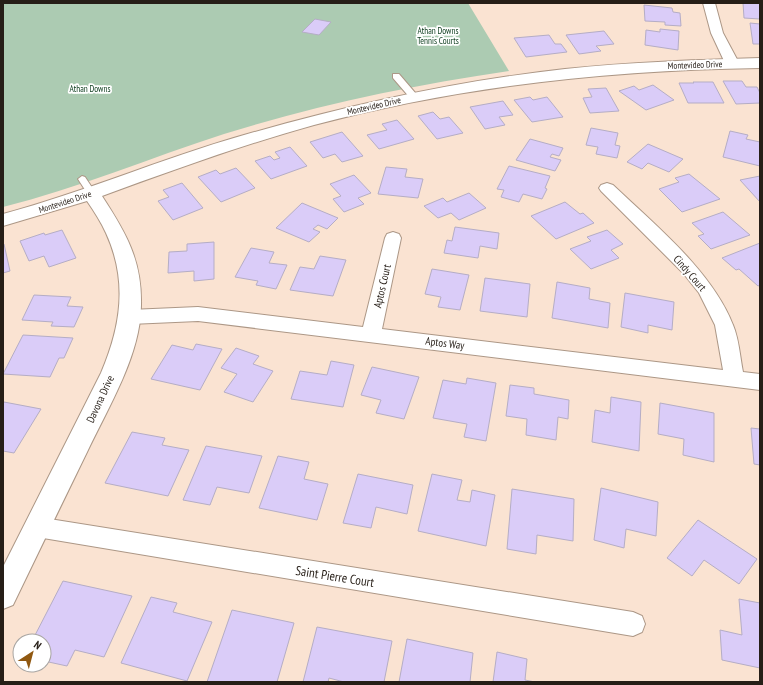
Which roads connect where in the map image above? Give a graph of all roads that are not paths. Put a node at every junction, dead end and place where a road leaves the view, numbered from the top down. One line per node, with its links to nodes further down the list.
1 (710, 3): 3 (street)
2 (760, 63): 3 (street, Montevideo Drive)
3 (732, 64): 5 (street, Montevideo Drive)
4 (396, 76): 5 (lane)
5 (414, 97): 6 (street, Montevideo Drive)
6 (87, 186): 8 (street, Montevideo Drive); 10 (street, Davona Drive)
7 (607, 188): 12 (street, Cindy Court)
8 (3, 220)
9 (393, 238): 11 (street, Aptos Court)
10 (130, 317): 11 (street, Aptos Way); 14 (street, Davona Drive)
11 (371, 334): 12 (street, Aptos Way)
12 (735, 379): 13 (street, Aptos Way)
13 (760, 382)
14 (37, 527): 15 (street, Davona Drive); 16 (street, Saint Pierre Court)
15 (3, 596)
16 (633, 624)

